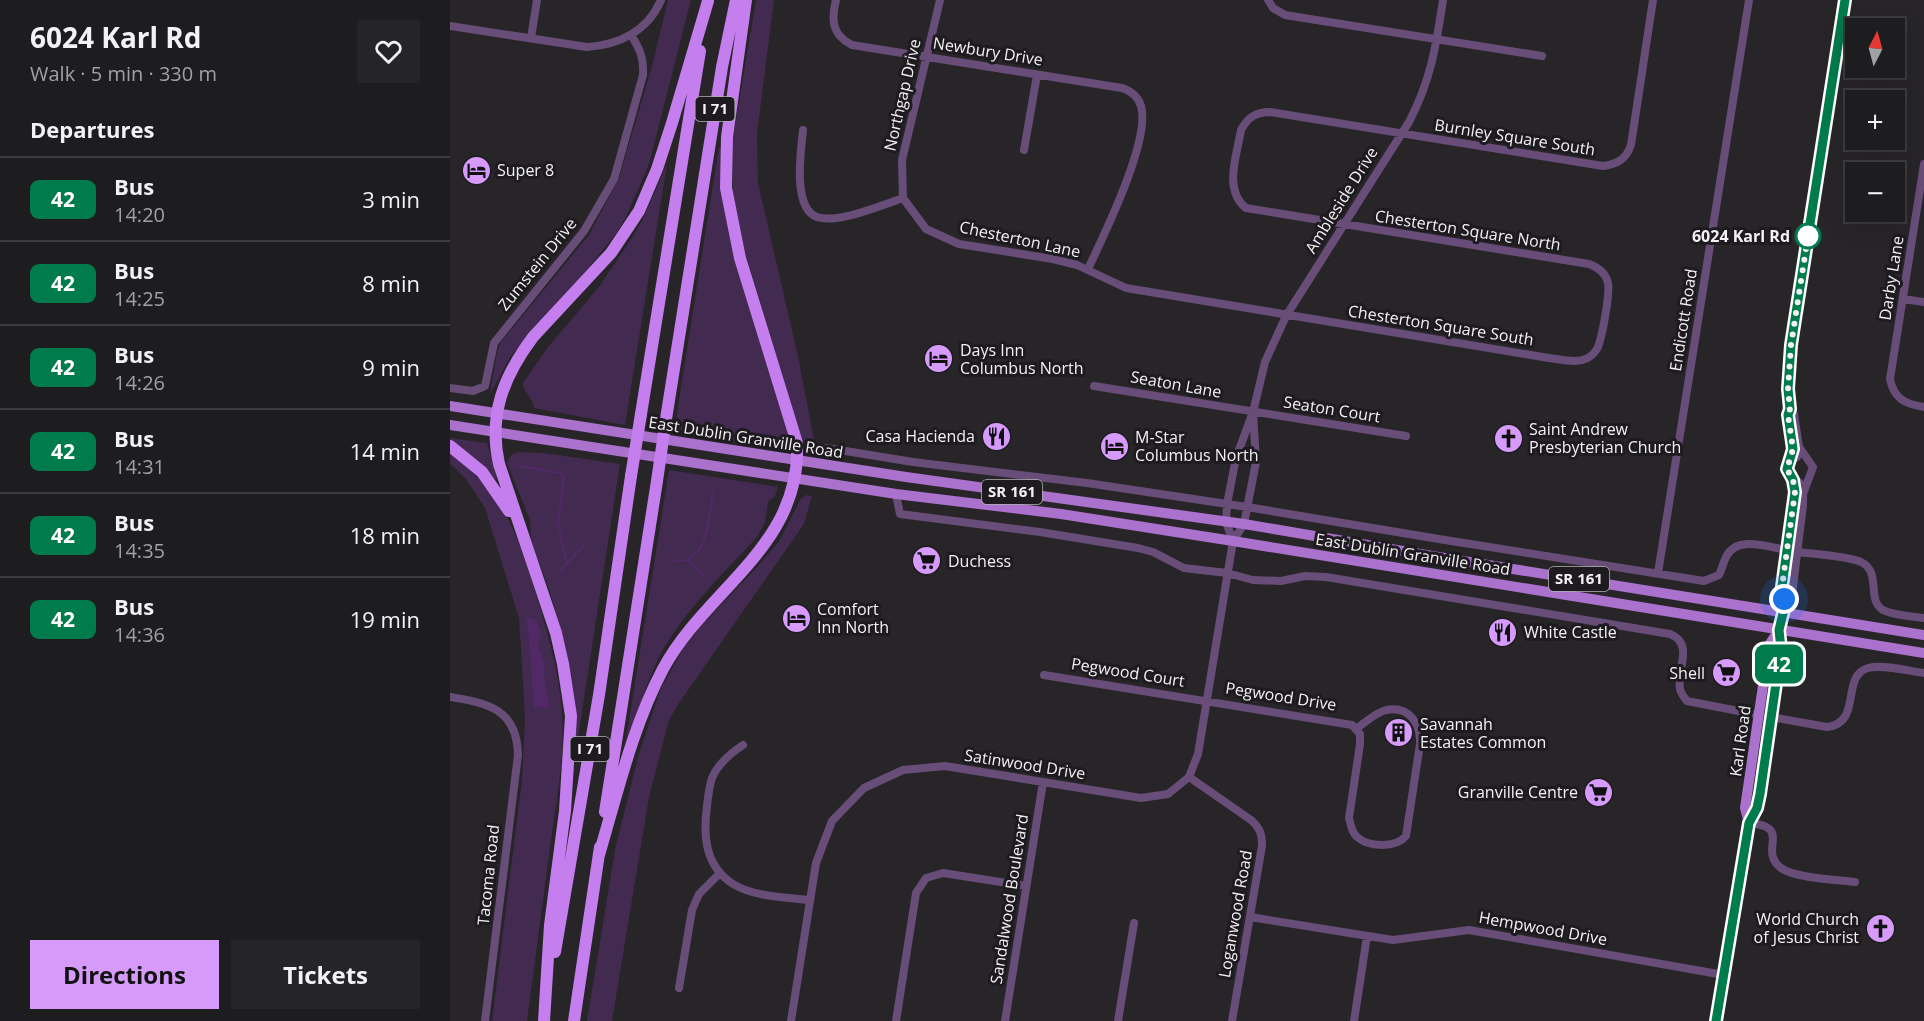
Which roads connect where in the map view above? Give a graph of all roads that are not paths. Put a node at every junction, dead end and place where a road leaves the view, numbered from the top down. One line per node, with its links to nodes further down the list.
1 (537, 0): 15 (street)
2 (661, 0): 14 (street)
3 (736, 0): 81 (highway, I 71, bridge)
4 (746, 0): 46 (highway)
5 (836, 0): 17 (street, Newbury Drive)
6 (940, 0): 17 (street, Northgap Drive)
7 (1443, 0): 16 (street, Ambleside Drive)
8 (1653, 0): 21 (street, Burnley Square South)
9 (1749, 0): 63 (street, Endicott Road)
10 (1845, 0): 37 (street)
11 (708, 1): 39 (highway); 92 (highway, I 71, bridge)
12 (1270, 4): 16 (street)
13 (450, 26): 15 (street)
14 (631, 35): 15 (street); 34 (street, Zumstein Drive)
15 (531, 38)
16 (1437, 40): 18 (street); 21 (street, Ambleside Drive)
17 (927, 56): 19 (street, Newbury Drive); 24 (street, Northgap Drive)
18 (1542, 56)
19 (1037, 75): 22 (street); 28 (street, Newbury Drive)
20 (803, 130): 24 (street)
21 (1401, 134): 25 (street, Burnley Square South); 27 (street, Ambleside Drive)
22 (1024, 150)
23 (1924, 164): 26 (street, Darby Lane)
24 (903, 198): 28 (street, Chesterton Lane)
25 (1239, 202): 27 (street, Chesterton Square North)
26 (1921, 202): 29 (street, Darby Lane)
27 (1343, 224): 31 (street, Ambleside Drive); 32 (street, Chesterton Square North)
28 (1088, 269): 31 (street, Chesterton Lane)
29 (1903, 299): 30 (street); 36 (street, Darby Lane)
30 (1924, 302)
31 (1286, 315): 32 (street, Chesterton Square South); 38 (street, Ambleside Drive)
32 (1590, 356)
33 (1094, 386): 38 (street, Seaton Lane)
34 (450, 388)
35 (450, 406): 39 (main road, East Dublin Granville Road / SR 161)
36 (1924, 406)
37 (1790, 409): 45 (street); 47 (street)
38 (1253, 412): 42 (street, Seaton Court); 54 (street, Ambleside Drive); 55 (street, Ambleside Drive)
39 (498, 413): 41 (highway); 46 (main road, East Dublin Granville Road / SR 161)
40 (450, 425): 41 (main road, East Dublin Granville Road / SR 161)
41 (496, 432): 48 (main road, East Dublin Granville Road / SR 161); 58 (highway)
42 (1406, 436)
43 (450, 446): 58 (highway)
44 (827, 447): 49 (street, East Dublin Granville Road)
45 (1806, 458): 47 (street); 50 (street)
46 (798, 460): 48 (highway); 53 (main road, East Dublin Granville Road / SR 161)
47 (1792, 460): 51 (street)
48 (795, 478): 52 (main road, East Dublin Granville Road / SR 161); 81 (highway)
49 (1040, 478): 53 (street); 54 (street, East Dublin Granville Road)
50 (1809, 478): 51 (street); 61 (street, Karl Road)
51 (1793, 480): 60 (street, Karl Road)
52 (896, 494): 59 (main road, East Dublin Granville Road / SR 161); 62 (street)
53 (1038, 496): 56 (main road, East Dublin Granville Road / SR 161)
54 (1227, 504): 55 (street, East Dublin Granville Road); 56 (street, Ambleside Drive)
55 (1247, 507): 57 (street, Ambleside Drive); 63 (street, East Dublin Granville Road)
56 (1226, 522): 57 (main road, East Dublin Granville Road / SR 161); 59 (street, Ambleside Drive)
57 (1244, 524): 59 (street, Ambleside Drive); 65 (main road, East Dublin Granville Road / SR 161)
58 (519, 528): 92 (highway)
59 (1233, 541): 62 (street); 67 (main road, East Dublin Granville Road / SR 161)
60 (1787, 550): 63 (street, East Dublin Granville Road); 64 (street, Karl Road)
61 (1797, 552): 64 (street, Karl Road); 66 (street)
62 (1227, 573): 73 (street); 74 (street)
63 (1658, 573)
64 (1786, 601): 65 (street, Karl Road)
65 (1784, 612): 67 (main road, Karl Road); 68 (main road, East Dublin Granville Road / SR 161)
66 (1924, 618)
67 (1779, 630): 69 (main road, East Dublin Granville Road / SR 161); 74 (main road, Karl Road); 75 (main road, Karl Road)
68 (1924, 635)
69 (1924, 653)
70 (1924, 673): 75 (street)
71 (1044, 675): 73 (street, Pegwood Court)
72 (450, 697): 91 (street, Tacoma Road)
73 (1207, 700): 76 (street, Pegwood Drive); 78 (street)
74 (1759, 715): 80 (main road, Karl Road)
75 (1771, 717): 80 (main road, Karl Road)
76 (1357, 728): 76 (street)
77 (743, 745): 82 (street)
78 (1189, 777): 79 (street, Satinwood Drive); 86 (street, Loganwood Road)
79 (1043, 782): 84 (street, Sandalwood Boulevard); 85 (street, Satinwood Drive)
80 (1749, 823): 83 (street); 89 (main road, Karl Road)
81 (599, 855): 93 (highway, I 71)
82 (719, 874): 85 (street); 90 (street)
83 (1855, 882)
84 (1026, 886): 95 (street); 96 (street, Sandalwood Boulevard)
85 (810, 900): 94 (street, Satinwood Drive)
86 (1250, 917): 88 (street, Hempwood Drive); 98 (street, Loganwood Road)
87 (1134, 923): 97 (street)
88 (1367, 936): 89 (street, Hempwood Drive); 99 (street)
89 (1724, 975): 100 (main road, Karl Road)
90 (679, 988)
91 (485, 1021)
92 (544, 1021)
93 (574, 1021)
94 (791, 1021)
95 (896, 1021)
96 (1005, 1021)
97 (1118, 1021)
98 (1232, 1021)
99 (1354, 1021)
100 (1716, 1021)

